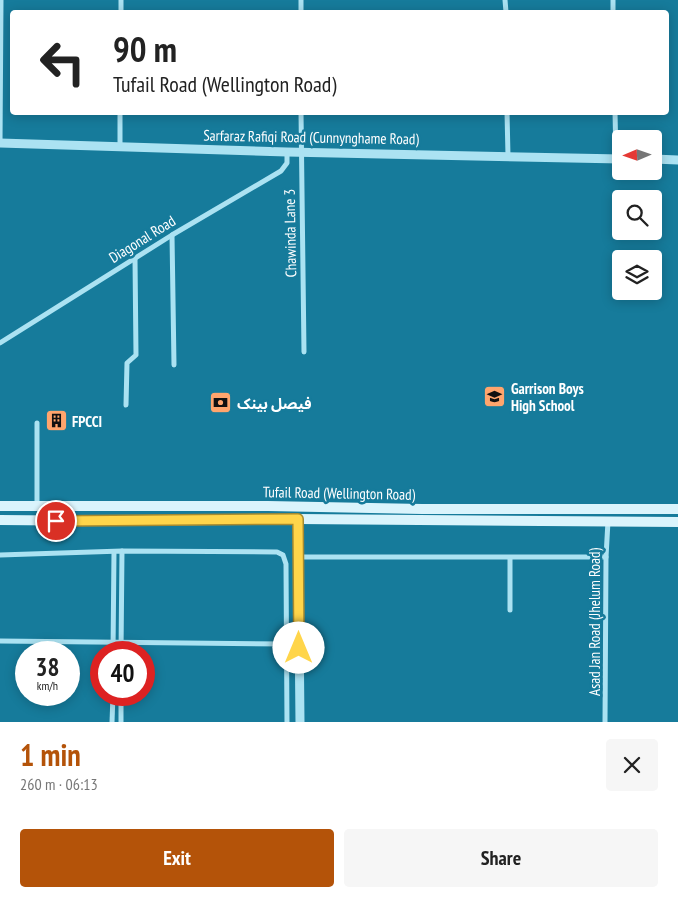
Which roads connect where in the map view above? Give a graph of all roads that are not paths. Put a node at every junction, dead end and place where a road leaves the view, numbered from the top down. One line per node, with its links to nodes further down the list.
1 (1, 0): 7 (street)
2 (120, 115): 8 (street)
3 (301, 115): 9 (street, Chawinda Lane 3)
4 (507, 115): 11 (street)
5 (616, 115): 6 (street)
6 (617, 130)
7 (0, 143): 8 (street, Sarfaraz Rafiqi Road (Cunnynghame Road))
8 (120, 146): 10 (street, Sarfaraz Rafiqi Road (Cunnynghame Road))
9 (301, 151): 10 (street, Sarfaraz Rafiqi Road (Cunnynghame Road)); 11 (street, Sarfaraz Rafiqi Road (Cunnynghame Road)); 18 (street, Chawinda Lane 3)
10 (287, 152): 15 (street, Diagonal Road)
11 (508, 156): 12 (street, Sarfaraz Rafiqi Road (Cunnynghame Road))
12 (612, 158)
13 (662, 159): 14 (street)
14 (678, 160)
15 (172, 235): 16 (street, Diagonal Road); 19 (street)
16 (135, 259): 17 (street, Diagonal Road); 20 (street)
17 (0, 343)
18 (304, 352)
19 (174, 365)
20 (126, 405)
21 (37, 423): 23 (street)
22 (0, 506): 23 (main road, Tufail Road (Wellington Road))
23 (36, 506): 24 (main road, Tufail Road (Wellington Road))
24 (678, 509)
25 (298, 519): 26 (main road, Tufail Road (Wellington Road)); 27 (main road, Tufail Road (Wellington Road)); 32 (street)
26 (0, 520)
27 (608, 522): 28 (main road, Tufail Road (Wellington Road)); 33 (street, Asad Jan Road (Jhelum Road))
28 (678, 522)
29 (122, 551): 30 (street); 38 (street); 41 (street)
30 (114, 552): 31 (street); 37 (street)
31 (0, 555)
32 (298, 557): 34 (street); 47 (street)
33 (606, 557): 34 (street); 48 (street, Asad Jan Road (Jhelum Road))
34 (510, 558): 35 (street)
35 (510, 610)
36 (0, 641): 39 (street)
37 (113, 641)
38 (121, 641)
39 (90, 642)
40 (155, 643): 41 (street)
41 (285, 644): 46 (street)
42 (112, 706): 44 (street)
43 (121, 706): 45 (street)
44 (112, 722)
45 (121, 722)
46 (287, 722)
47 (300, 722)
48 (605, 722)

